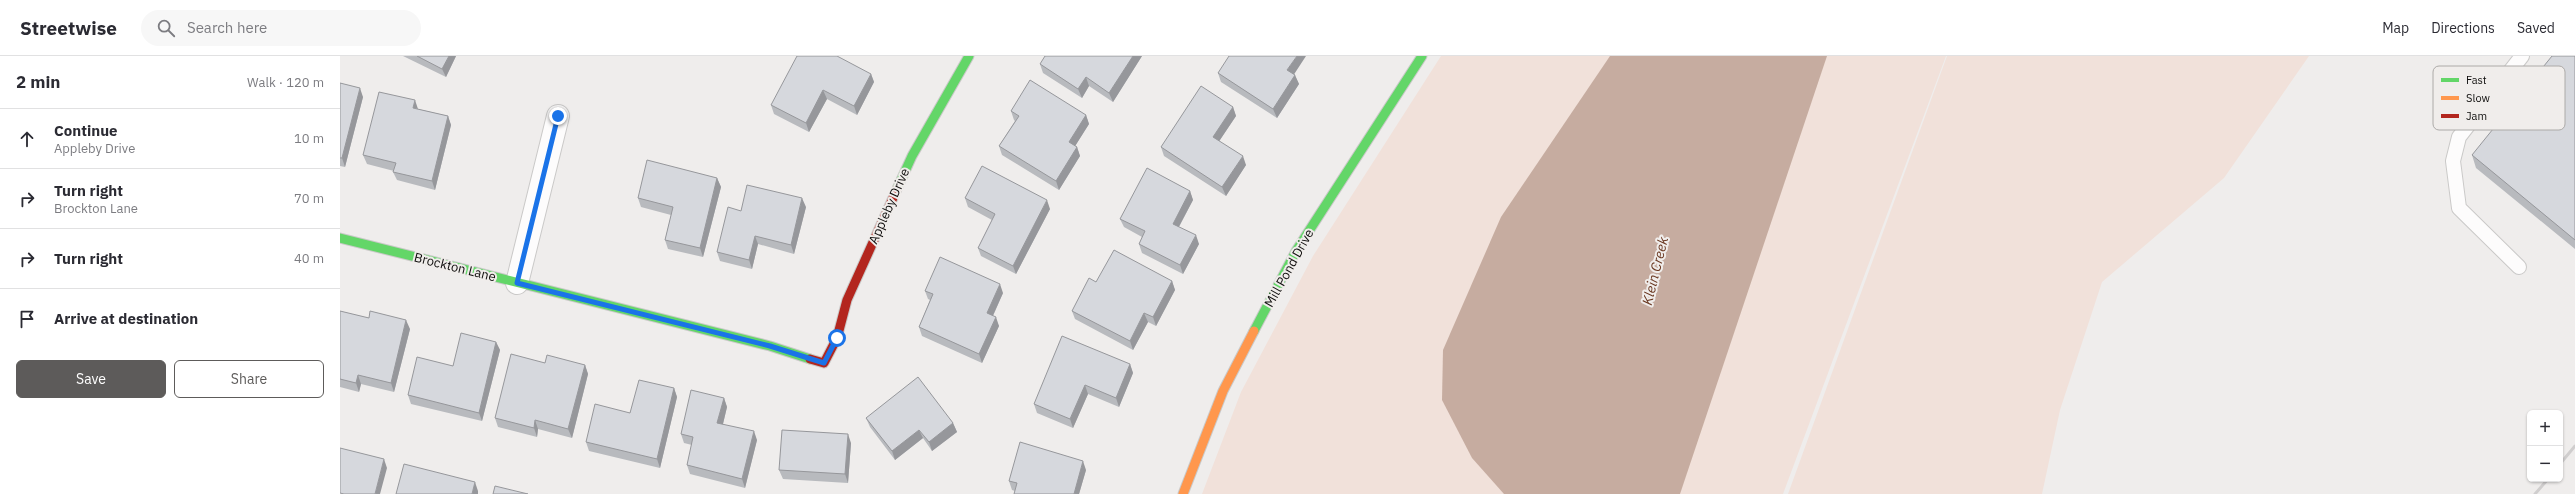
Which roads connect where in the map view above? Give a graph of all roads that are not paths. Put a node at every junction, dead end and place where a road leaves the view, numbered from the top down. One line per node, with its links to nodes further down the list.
1 (969, 56): 10 (street, Appleby Drive)
2 (1422, 56): 11 (street, Mill Pond Drive)
3 (2522, 56): 4 (lane)
4 (2514, 66)
5 (558, 116): 9 (street)
6 (2465, 130): 8 (lane)
7 (340, 238): 9 (street, Brockton Lane)
8 (2520, 267)
9 (517, 283): 10 (street, Brockton Lane)
10 (824, 363)
11 (1183, 494)

